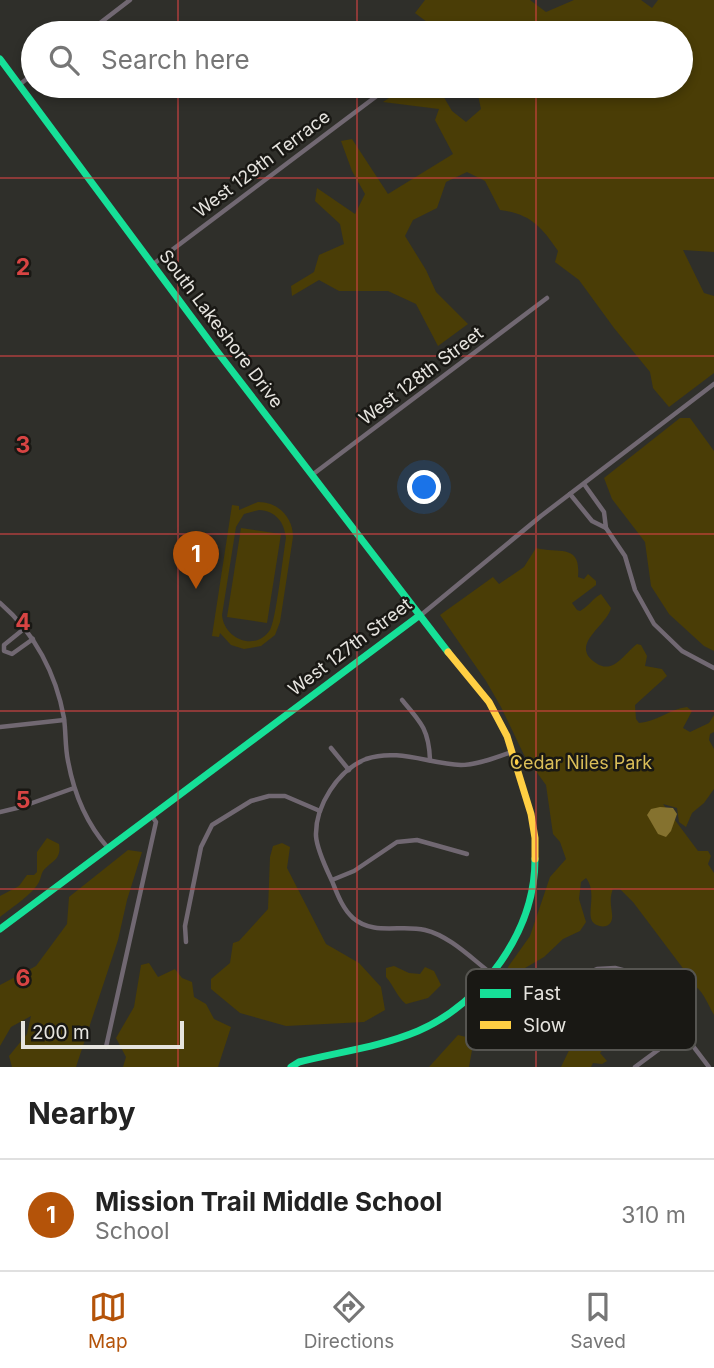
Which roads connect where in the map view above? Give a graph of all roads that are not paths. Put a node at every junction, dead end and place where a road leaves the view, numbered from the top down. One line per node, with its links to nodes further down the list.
1 (130, 0): 2 (street)
2 (103, 21)
3 (0, 59): 4 (street, South Lakeshore Drive)
4 (19, 85): 5 (street, South Lakeshore Drive)
5 (21, 88)
6 (29, 98): 8 (street, South Lakeshore Drive)
7 (374, 98): 8 (street, West 129th Terrace)
8 (152, 265): 11 (street, South Lakeshore Drive)
9 (547, 298): 11 (street, West 128th Street)
10 (714, 384): 12 (street, West 127th Street)
11 (312, 475): 16 (street, South Lakeshore Drive)
12 (583, 484): 13 (street, West 127th Street); 14 (street)
13 (570, 494): 14 (street); 16 (street, West 127th Street)
14 (606, 528): 19 (street)
15 (0, 603): 17 (street)
16 (420, 615): 24 (street, South Lakeshore Drive); 30 (street, West 127th Street)
17 (24, 628): 18 (street); 18 (street)
18 (33, 639): 21 (street)
19 (714, 668)
20 (402, 700): 25 (street)
21 (64, 720): 22 (street); 27 (street)
22 (0, 727)
23 (331, 748): 26 (street)
24 (513, 751): 25 (street); 37 (street, South Lakeshore Drive)
25 (430, 760): 26 (street)
26 (349, 770): 28 (street)
27 (74, 788): 29 (street); 31 (street)
28 (320, 811): 33 (street); 35 (street)
29 (0, 812)
30 (152, 815): 31 (street, West 127th Street); 41 (street)
31 (108, 848): 34 (street, West 127th Street)
32 (467, 853): 33 (street)
33 (332, 880): 36 (street)
34 (0, 929)
35 (186, 942)
36 (486, 969)
37 (495, 969)
38 (597, 969): 39 (street)
39 (622, 969)
40 (466, 1000): 44 (street, South Lakeshore Drive)
41 (106, 1046)
42 (658, 1050): 45 (street)
43 (695, 1050): 46 (street)
44 (291, 1067)
45 (635, 1067)
46 (709, 1067)

